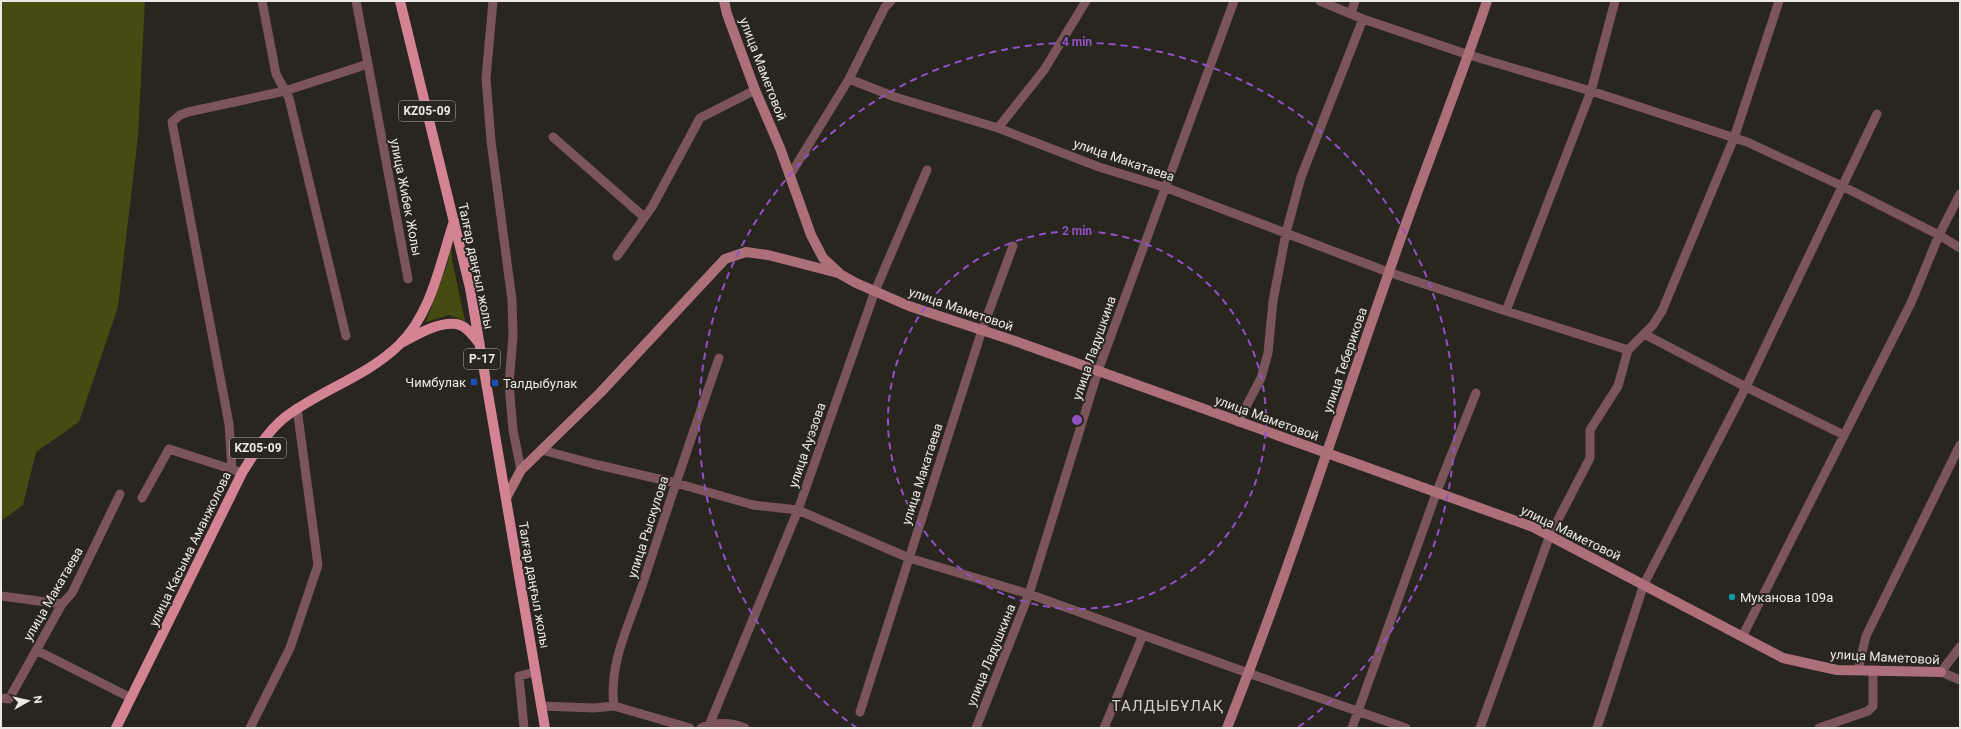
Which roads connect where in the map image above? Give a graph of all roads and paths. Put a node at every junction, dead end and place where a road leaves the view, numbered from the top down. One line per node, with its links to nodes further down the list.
1 (262, 1): 19 (street)
2 (356, 1): 17 (street, улица Жибек Жолы)
3 (400, 1): 32 (main road, Талғар даңғыл жолы / KZ05-09)
4 (493, 1): 60 (street)
5 (724, 1): 20 (street, улица Маметовой)
6 (891, 1): 18 (street)
7 (1086, 1): 23 (street)
8 (1234, 1): 29 (street, улица Ладушкина)
9 (1320, 1): 14 (street)
10 (1356, 1): 14 (street)
11 (1487, 1): 16 (street, улица Теберикова)
12 (1615, 1): 21 (street)
13 (1780, 1): 25 (street)
14 (1351, 13): 15 (street)
15 (1363, 19): 16 (street); 33 (street)
16 (1469, 55): 21 (street); 38 (street, улица Теберикова)
17 (368, 64): 19 (street); 40 (street, улица Жибек Жолы)
18 (849, 79): 23 (street, улица Макатаева); 27 (street)
19 (285, 90): 45 (street); 59 (street)
20 (755, 90): 27 (street, улица Маметовой); 31 (street)
21 (1591, 91): 25 (street); 42 (street)
22 (1877, 114): 28 (street)
23 (998, 128): 29 (street, улица Макатаева)
24 (553, 137): 31 (street)
25 (1734, 138): 28 (street); 44 (street)
26 (927, 170): 41 (street, улица Ауэзова)
27 (790, 175): 39 (street, улица Маметовой)
28 (1842, 186): 34 (street); 51 (street)
29 (1167, 188): 33 (street, улица Макатаева); 50 (street, улица Ладушкина)
30 (1960, 194): 34 (street)
31 (644, 217): 37 (street)
32 (454, 221): 46 (main road, улица Касыма Аманжолова / KZ05-09); 47 (main road, Талғар даңғыл жолы / P-17)
33 (1286, 233): 38 (street, улица Макатаева); 54 (street)
34 (1939, 235): 36 (street); 55 (street)
35 (1013, 246): 43 (street, улица Макатаева)
36 (1960, 248)
37 (616, 256)
38 (1388, 272): 42 (street, улица Макатаева); 58 (street, улица Теберикова)
39 (840, 274): 41 (street, улица Маметовой); 57 (street)
40 (408, 278)
41 (875, 291): 43 (street, улица Маметовой); 67 (street, улица Ауэзова)
42 (1506, 311): 48 (street, улица Макатаева)
43 (982, 330): 50 (street, улица Маметовой); 69 (street, улица Макатаева)
44 (1644, 334): 48 (street); 51 (street)
45 (346, 336)
46 (400, 344): 47 (main road); 53 (main road, улица Касыма Аманжолова / KZ05-09)
47 (480, 344): 66 (main road, Талғар даңғыл жолы / P-17)
48 (1628, 350): 68 (street)
49 (719, 358): 62 (street, улица Рыскулова)
50 (1098, 371): 54 (street, улица Маметовой); 71 (street, улица Ладушкина)
51 (1746, 387): 55 (street); 70 (street)
52 (1476, 393): 63 (street)
53 (298, 408): 61 (main road, улица Касыма Аманжолова / KZ05-09); 92 (street)
54 (1238, 422): 58 (street, улица Маметовой)
55 (1844, 435): 74 (street)
56 (1960, 445): 78 (street)
57 (542, 450): 60 (street); 62 (street)
58 (1327, 453): 63 (street, улица Маметовой); 82 (street, улица Теберикова)
59 (232, 470): 61 (street); 65 (street)
60 (521, 470): 66 (street)
61 (242, 473): 85 (main road, улица Касыма Аманжолова / KZ05-09)
62 (676, 483): 67 (street); 87 (street, улица Рыскулова)
63 (1437, 491): 68 (street, улица Маметовой); 89 (street)
64 (120, 494): 73 (street, улица Макатаева)
65 (142, 498)
66 (506, 498): 80 (main road, Талғар даңғыл жолы / P-17)
67 (798, 510): 69 (street); 90 (street, улица Ауэзова)
68 (1550, 535): 70 (street, улица Маметовой); 102 (street)
69 (909, 558): 71 (street); 88 (street, улица Макатаева)
70 (1644, 584): 74 (street, улица Маметовой); 103 (street)
71 (1030, 594): 75 (street); 97 (street, улица Ладушкина)
72 (1, 596): 73 (street)
73 (62, 604): 77 (street, улица Макатаева)
74 (1742, 635): 78 (street, улица Маметовой)
75 (1143, 636): 82 (street); 98 (street)
76 (1960, 647): 81 (street)
77 (36, 650): 84 (street, улица Макатаева); 85 (street)
78 (1858, 670): 79 (street, улица Маметовой)
79 (1873, 670): 81 (street, улица Маметовой); 104 (street)
80 (535, 672): 86 (main road, Талғар даңғыл жолы / P-17); 93 (street)
81 (1941, 672): 83 (street, улица Маметовой)
82 (1248, 673): 89 (street); 99 (street, улица Теберикова)
83 (1960, 680)
84 (1, 698)
85 (131, 698): 91 (main road, улица Касыма Аманжолова / KZ05-09)
86 (541, 706): 87 (street); 94 (main road, Талғар даңғыл жолы / P-17)
87 (614, 706): 95 (street)
88 (860, 712)
89 (1358, 712): 100 (street); 101 (street)
90 (706, 727): 96 (street)
91 (116, 728)
92 (250, 728)
93 (524, 728)
94 (545, 728)
95 (690, 728)
96 (745, 728)
97 (976, 728)
98 (1104, 728)
99 (1227, 728)
100 (1352, 728)
101 (1406, 728)
102 (1480, 728)
103 (1597, 728)
104 (1819, 728)

